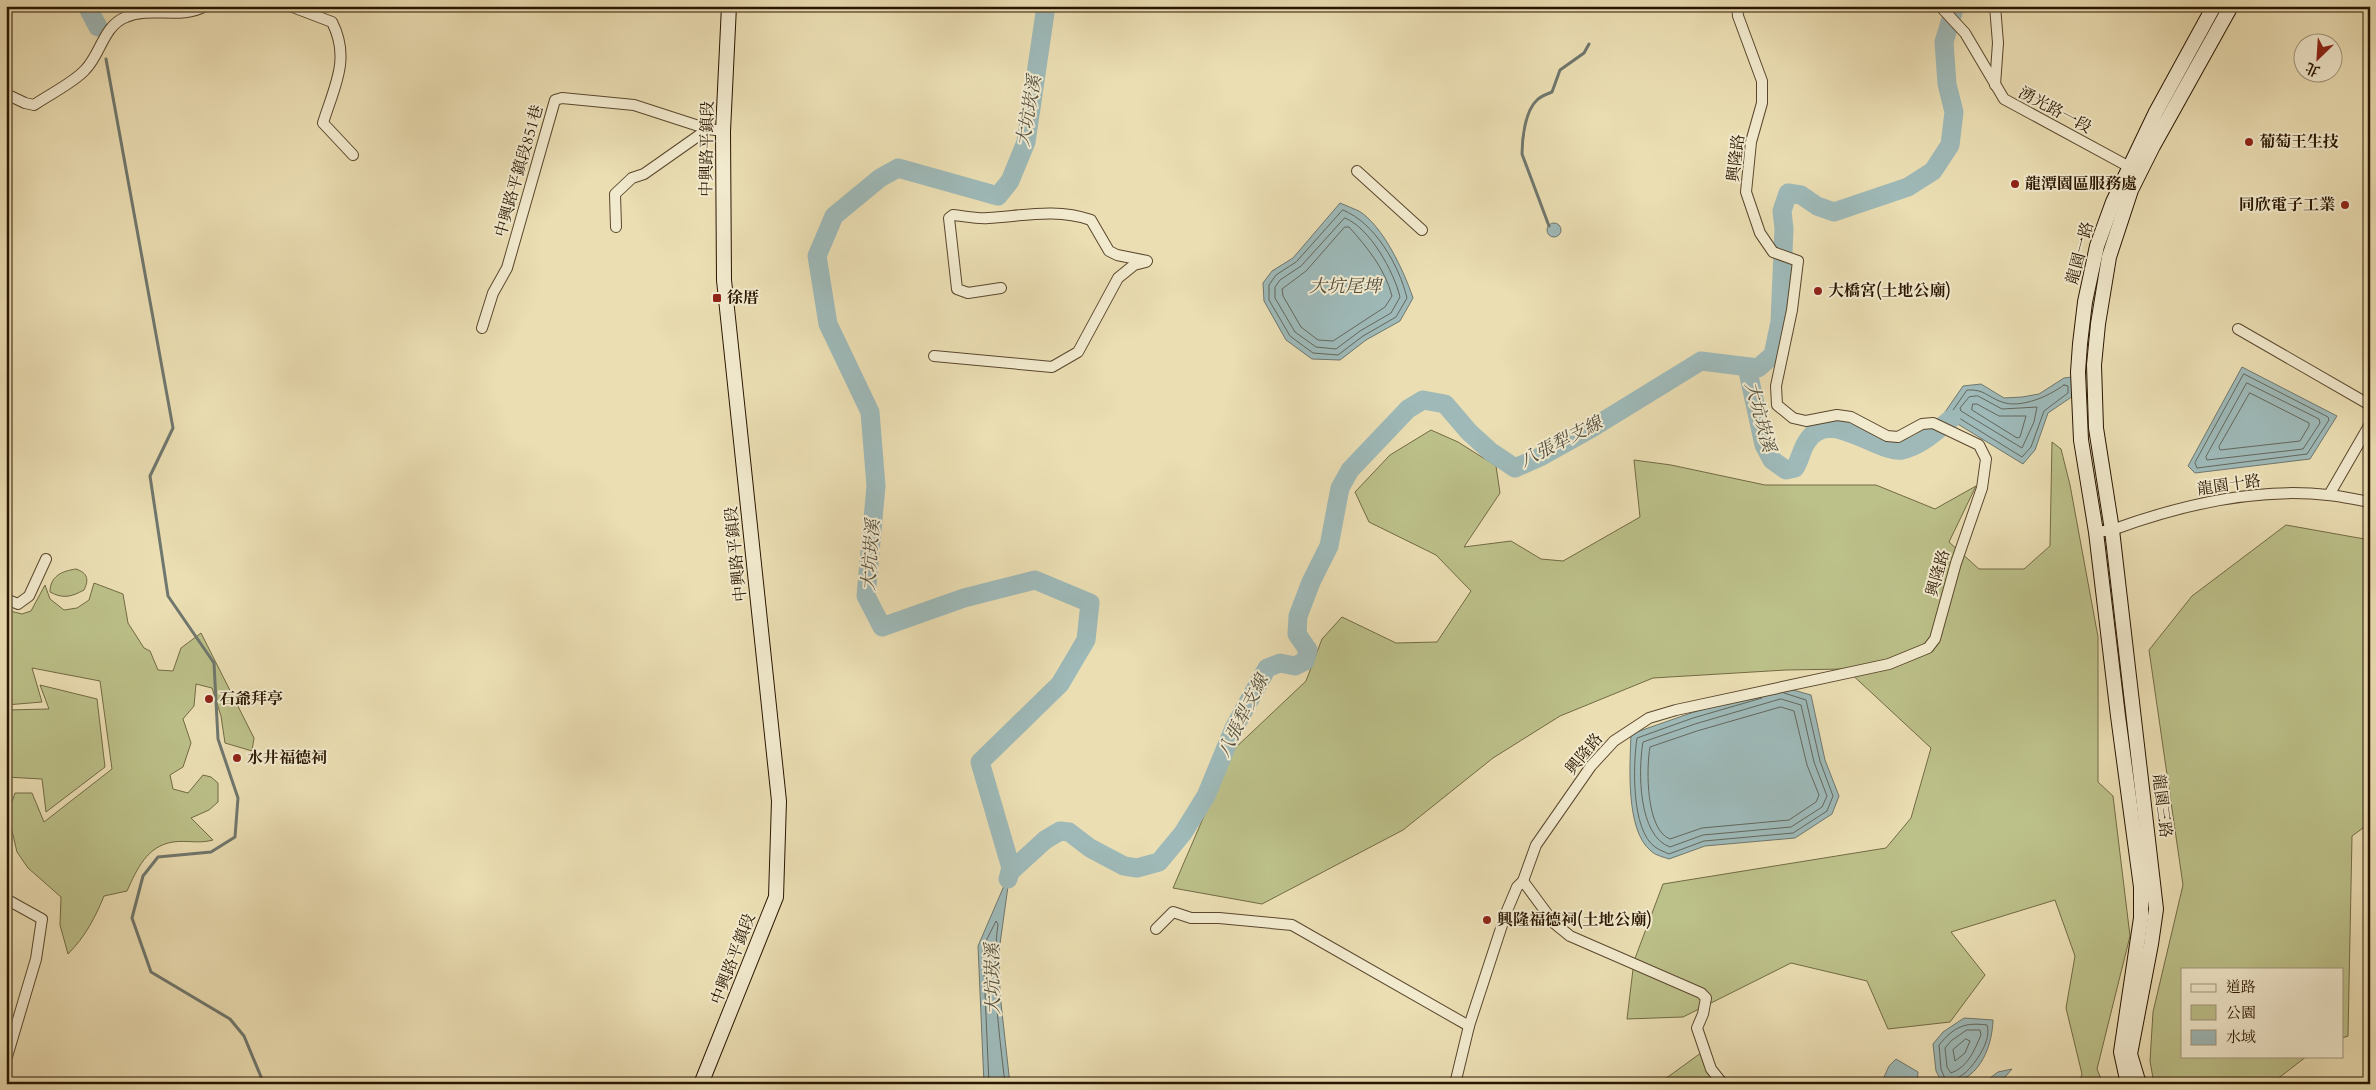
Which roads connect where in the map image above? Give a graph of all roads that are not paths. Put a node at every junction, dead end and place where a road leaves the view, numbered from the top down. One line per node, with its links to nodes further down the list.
1 (205, 6): 10 (street)
2 (290, 6): 13 (street)
3 (729, 6): 12 (street, 中興路平鎮段)
4 (1738, 6): 30 (street, 興隆路)
5 (1940, 6): 9 (street, 湧光路一段)
6 (1995, 6): 9 (street)
7 (2214, 6): 14 (street, 龍園一路)
8 (2231, 6): 14 (street, 龍園一路)
9 (1996, 85): 14 (street, 湧光路一段)
10 (6, 94)
11 (708, 129): 12 (street, 中興路平鎮段851巷); 16 (street); 19 (street, 中興路平鎮段851巷)
12 (723, 131): 36 (street, 中興路平鎮段)
13 (353, 155)
14 (2134, 169): 26 (street, 龍園一路); 27 (street, 龍園一路)
15 (1357, 172): 17 (street)
16 (616, 228)
17 (1422, 230)
18 (1001, 288): 21 (street)
19 (482, 328)
20 (2238, 329): 22 (street)
21 (934, 356)
22 (2370, 404)
23 (2370, 424): 24 (street)
24 (2329, 494): 25 (street, 龍園十路); 26 (street, 龍園十路)
25 (2370, 502)
26 (2112, 530): 27 (street, 龍園十路); 39 (street, 龍園三路)
27 (2096, 532): 38 (street, 龍園三路)
28 (46, 559): 29 (street)
29 (6, 599)
30 (1523, 880): 33 (street, 興隆路); 37 (street)
31 (6, 899): 34 (street)
32 (1156, 929): 33 (street)
33 (1469, 1026): 35 (street, 興隆路)
34 (6, 1060)
35 (1456, 1083)
36 (701, 1084)
37 (1723, 1084)
38 (2128, 1084)
39 (2139, 1084)

